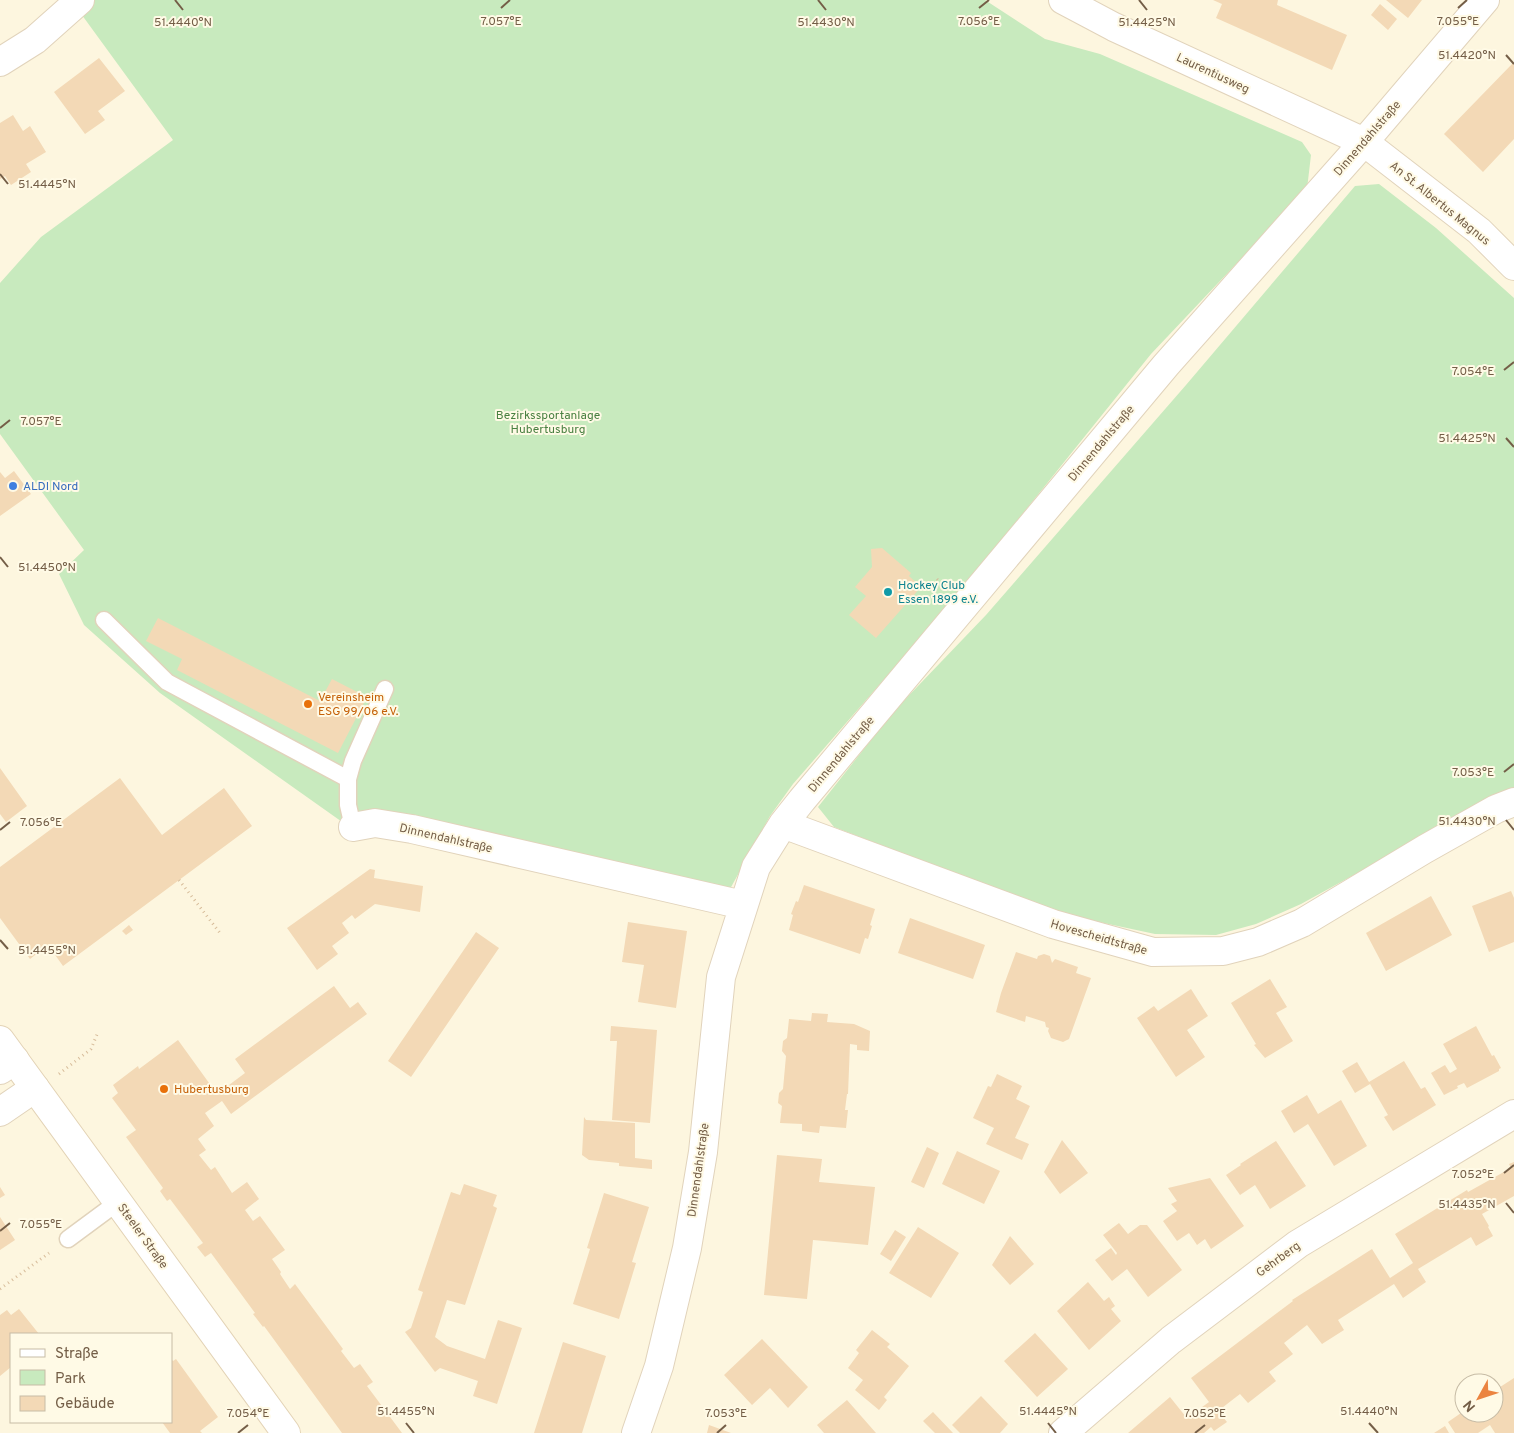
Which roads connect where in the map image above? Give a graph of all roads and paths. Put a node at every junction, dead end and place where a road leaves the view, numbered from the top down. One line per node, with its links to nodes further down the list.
1 (80, 0): 4 (street)
2 (1063, 0): 5 (street, Laurentiusweg)
3 (1485, 0): 5 (street, Dinnendahlstraße)
4 (0, 62)
5 (1364, 142): 6 (street, An St. Albertus Magnus); 13 (street, Dinnendahlstraße)
6 (1514, 266)
7 (937, 579): 8 (path)
8 (945, 586)
9 (104, 620): 11 (lane)
10 (385, 689): 11 (lane)
11 (348, 779): 14 (lane)
12 (1514, 802): 13 (street, Hovescheidtstraße)
13 (783, 824): 16 (street, Dinnendahlstraße)
14 (353, 827): 16 (street, Dinnendahlstraße)
15 (179, 880): 17 (path)
16 (743, 905): 27 (street, Dinnendahlstraße)
17 (220, 933)
18 (98, 1032): 20 (path)
19 (5, 1057): 20 (street, Steeler Straße)
20 (36, 1089): 21 (street); 23 (street, Steeler Straße)
21 (0, 1112)
22 (1514, 1114): 28 (street, Gehrberg)
23 (118, 1202): 24 (lane); 26 (street, Steeler Straße)
24 (68, 1239): 25 (path)
25 (0, 1289)
26 (286, 1433)
27 (636, 1433)
28 (1063, 1433)

